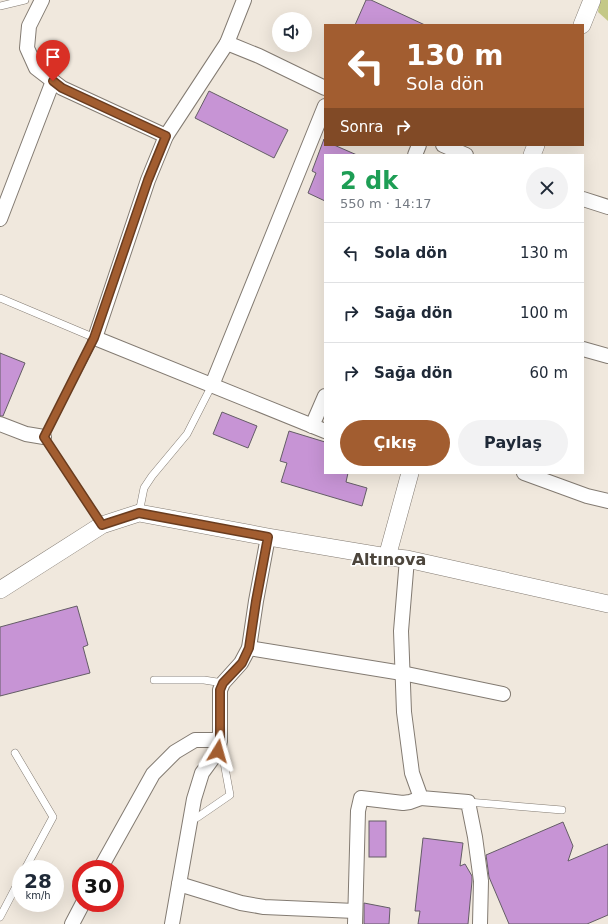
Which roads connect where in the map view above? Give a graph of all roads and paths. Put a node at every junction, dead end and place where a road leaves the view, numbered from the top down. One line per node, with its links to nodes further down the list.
1 (24, 0): 5 (lane)
2 (42, 0): 8 (street)
3 (244, 0): 7 (street)
4 (592, 0): 6 (street)
5 (0, 6)
6 (582, 24)
7 (227, 43): 9 (street); 11 (street)
8 (53, 81): 11 (street); 16 (street)
9 (324, 88)
10 (324, 108): 21 (street)
11 (166, 136): 18 (street)
12 (445, 146): 13 (street)
13 (464, 154)
14 (584, 199): 15 (street)
15 (608, 207)
16 (0, 219)
17 (0, 298): 18 (lane)
18 (94, 338): 21 (street); 25 (lane)
19 (584, 349): 20 (street)
20 (608, 356)
21 (212, 385): 24 (street); 29 (lane)
22 (324, 401): 24 (street)
23 (0, 424): 25 (street)
24 (319, 428)
25 (44, 437): 30 (lane)
26 (410, 474): 32 (street)
27 (527, 474): 28 (street)
28 (608, 500)
29 (139, 513): 30 (street); 31 (street)
30 (102, 525): 34 (street)
31 (268, 537): 32 (street); 36 (street)
32 (387, 557): 33 (street)
33 (407, 559): 35 (street); 37 (street)
34 (0, 590)
35 (608, 604)
36 (249, 648): 37 (street); 39 (street)
37 (402, 673): 40 (street); 43 (street)
38 (154, 680): 39 (lane)
39 (223, 683): 41 (street)
40 (503, 694)
41 (219, 746): 46 (street); 46 (lane); 48 (street)
42 (15, 753): 47 (lane)
43 (421, 798): 44 (street); 53 (street)
44 (468, 802): 45 (lane); 56 (street)
45 (562, 810)
46 (190, 821): 49 (street)
47 (30, 860)
48 (105, 860)
49 (179, 884): 53 (street); 55 (street)
50 (12, 894): 52 (lane)
51 (78, 912): 54 (street)
52 (0, 917)
53 (355, 917)
54 (72, 924)
55 (172, 924)
56 (480, 924)

